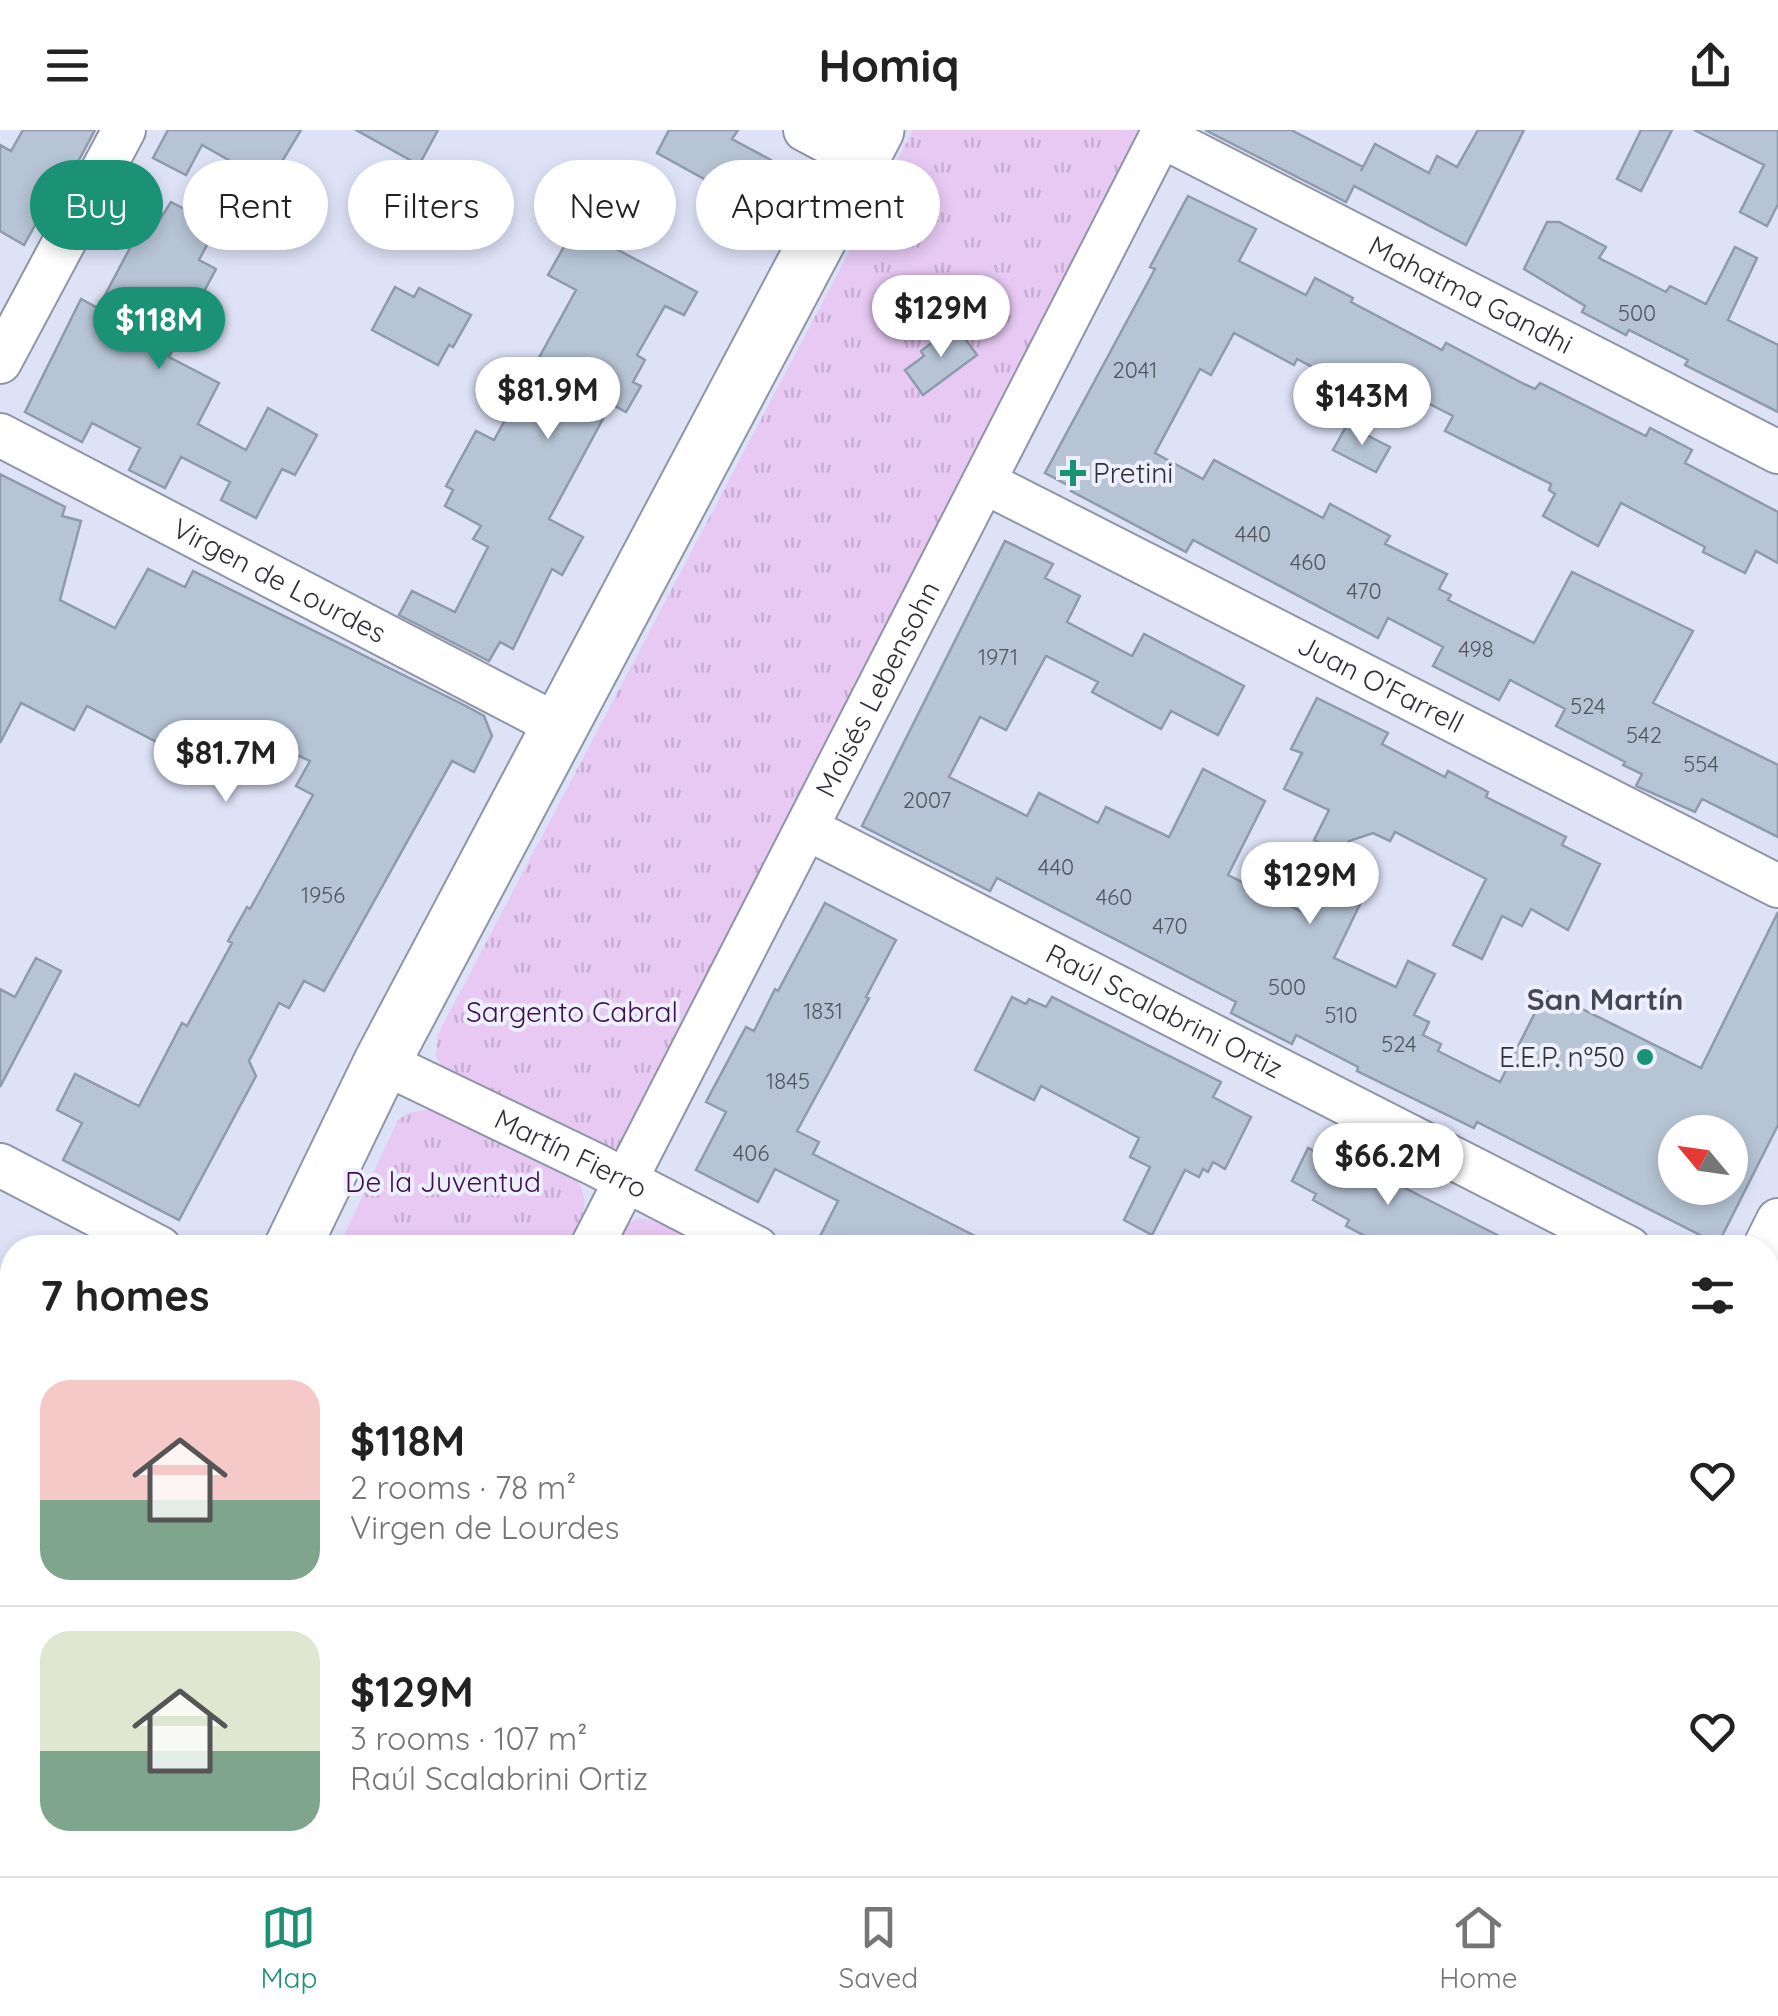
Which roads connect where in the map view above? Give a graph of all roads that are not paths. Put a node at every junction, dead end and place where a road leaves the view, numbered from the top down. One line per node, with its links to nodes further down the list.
1 (124, 130): 5 (street)
2 (805, 130): 4 (street)
3 (1162, 133): 7 (street, Mahatma Gandhi); 8 (street, Moisés Lebensohn)
4 (868, 145): 9 (main road)
5 (0, 362)
6 (0, 434): 9 (street, Virgen de Lourdes)
7 (1778, 452)
8 (984, 482): 10 (street, Moisés Lebensohn); 11 (street, Juan O'Farrell)
9 (559, 726): 12 (main road)
10 (808, 829): 14 (street, Moisés Lebensohn); 19 (street, Raúl Scalabrini Ortiz)
11 (1778, 886)
12 (382, 1062): 14 (street, Martín Fierro); 16 (main road)
13 (0, 1165): 15 (street)
14 (626, 1180): 17 (street, Moisés Lebensohn); 18 (street, Martín Fierro)
15 (135, 1235)
16 (298, 1235)
17 (598, 1235)
18 (732, 1235)
19 (1604, 1235)

